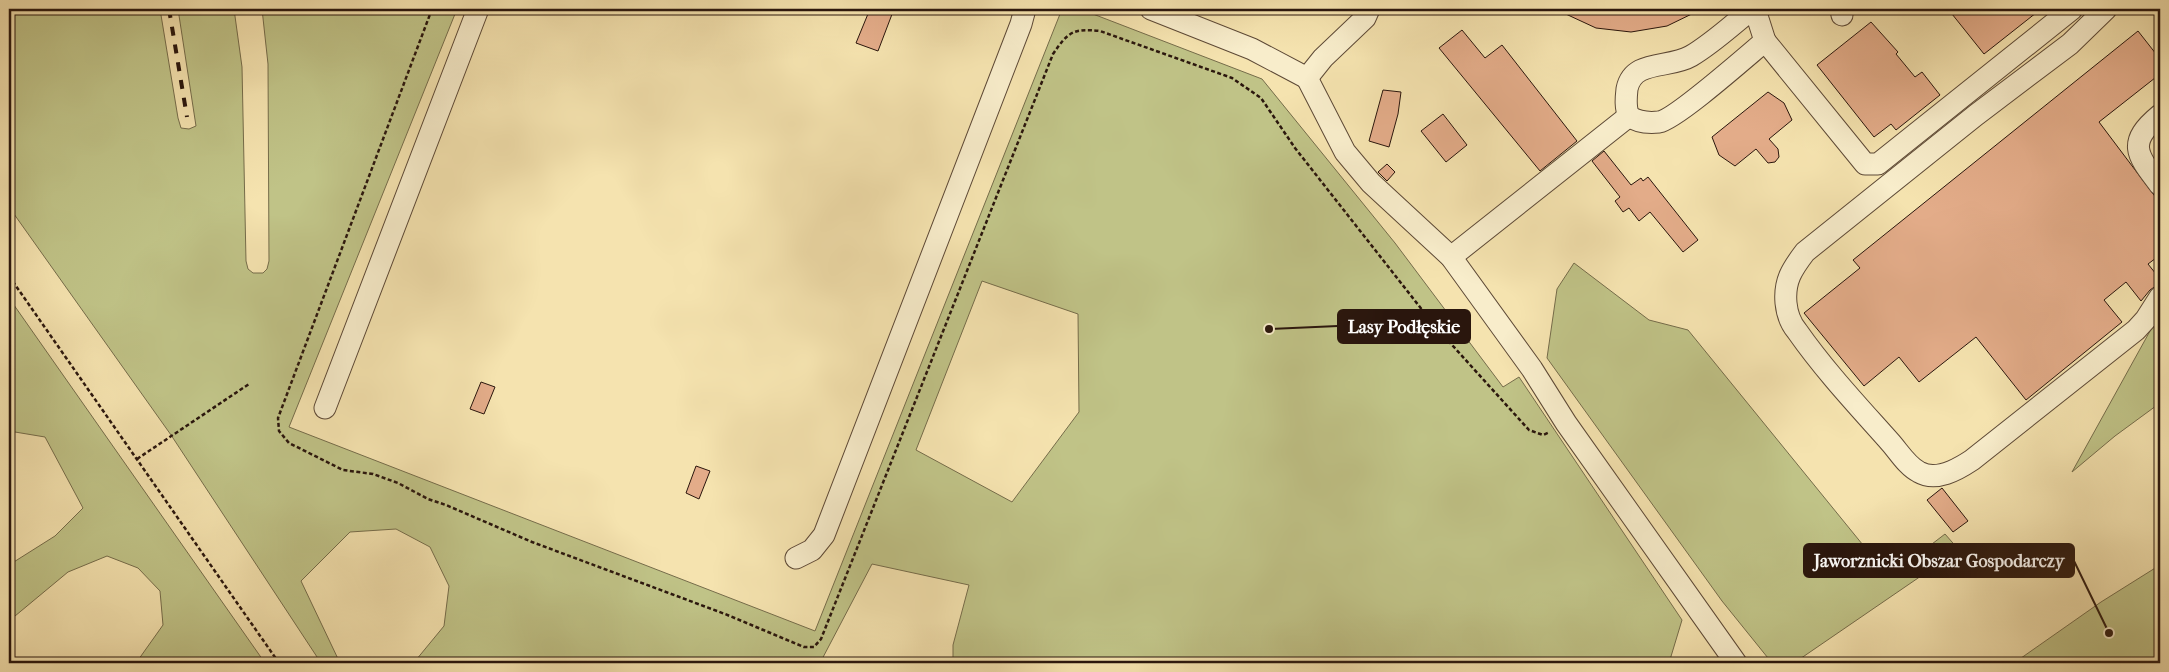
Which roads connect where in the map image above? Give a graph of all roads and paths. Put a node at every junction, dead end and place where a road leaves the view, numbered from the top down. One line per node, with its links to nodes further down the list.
1 (432, 9): 19 (path)
2 (478, 9): 18 (lane)
3 (1024, 9): 21 (lane)
4 (1151, 9): 10 (lane)
5 (1369, 9): 10 (lane)
6 (1752, 9): 9 (lane); 12 (lane)
7 (2072, 9): 9 (lane)
8 (2106, 9): 16 (lane)
9 (1765, 42): 12 (lane)
10 (1307, 78): 14 (lane)
11 (2160, 115): 13 (lane)
12 (1629, 116): 14 (lane)
13 (2160, 184)
14 (1451, 257): 19 (lane)
15 (9, 276): 20 (path)
16 (2160, 297)
17 (249, 384): 20 (path)
18 (325, 408)
19 (1566, 423): 23 (lane)
20 (136, 459): 22 (path)
21 (796, 558)
22 (280, 663)
23 (1736, 663)

